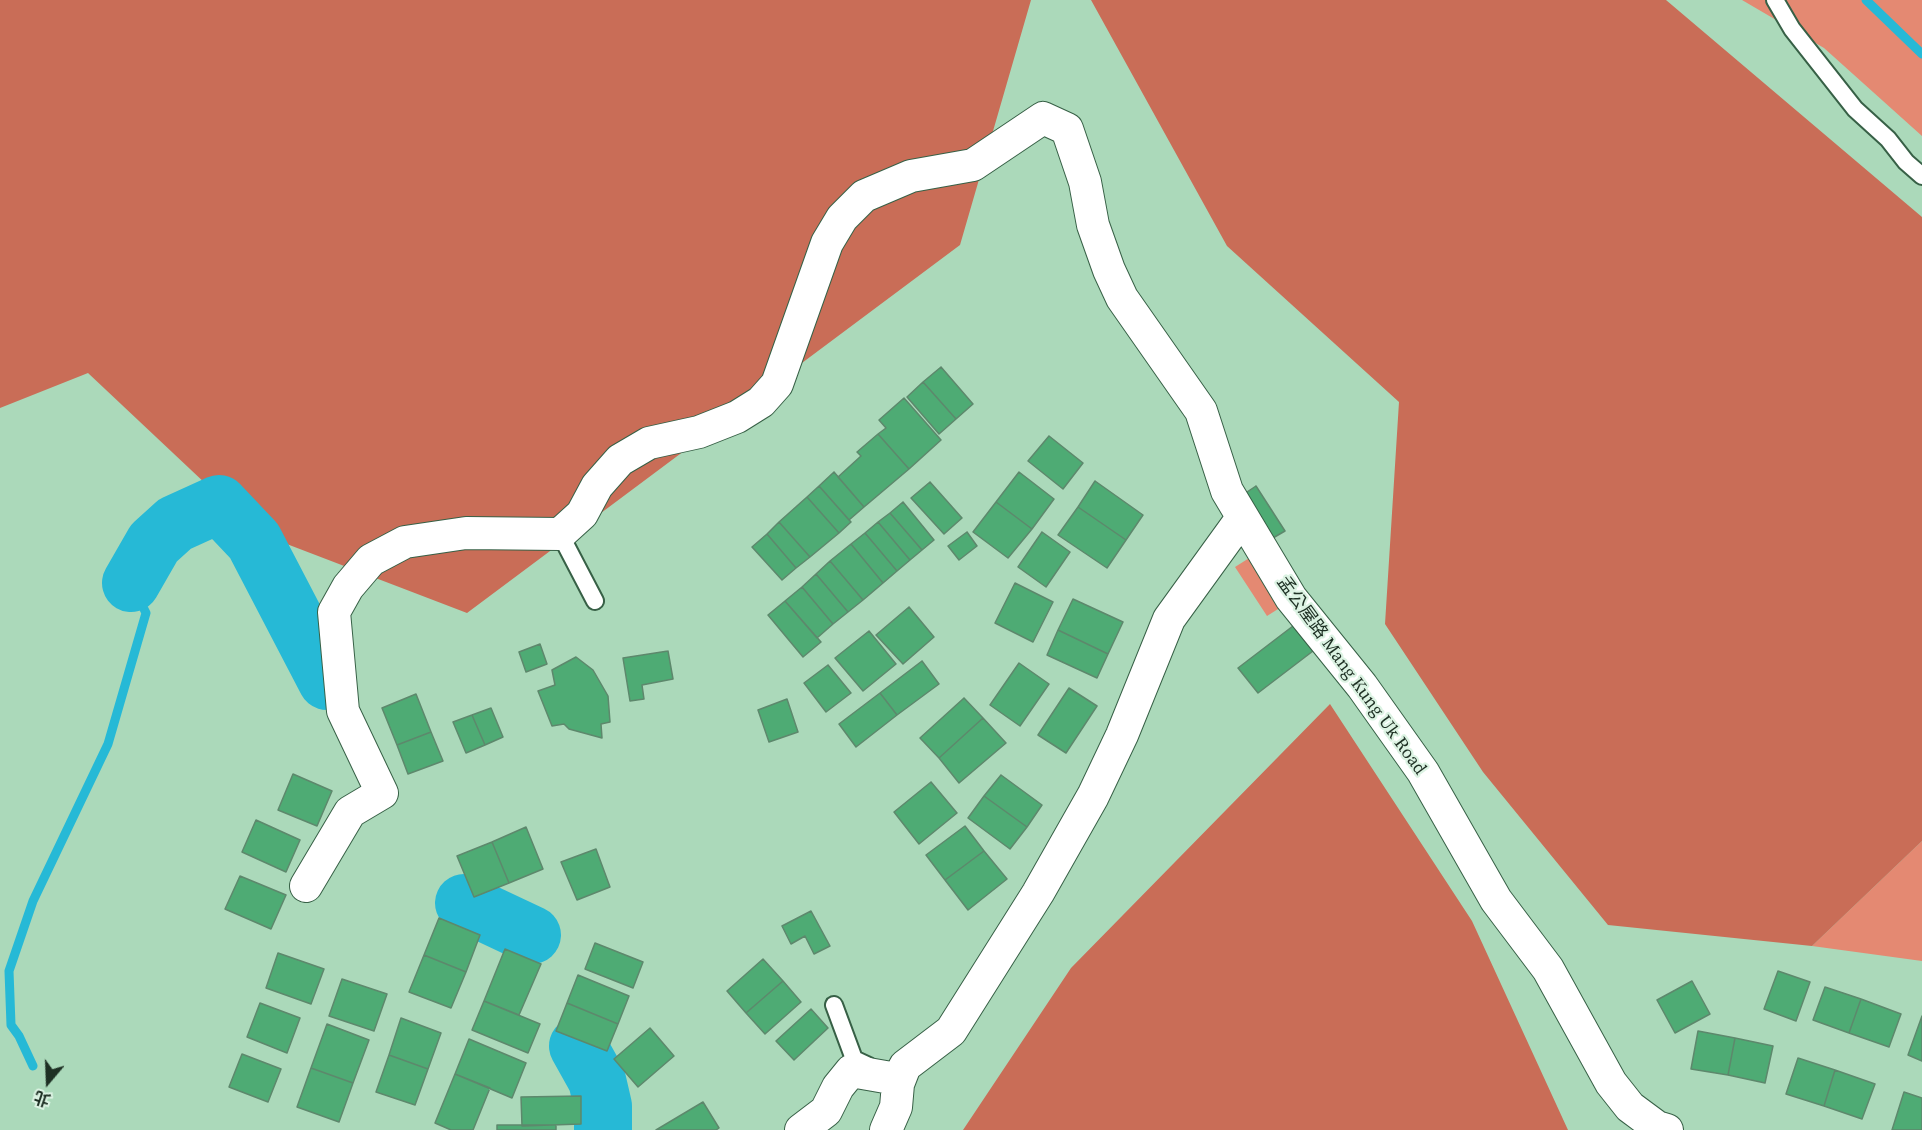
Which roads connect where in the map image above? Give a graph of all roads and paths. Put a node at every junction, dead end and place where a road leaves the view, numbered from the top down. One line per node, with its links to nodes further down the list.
1 (1775, 0): 2 (lane)
2 (1922, 176)
3 (1242, 518): 4 (street, 孟公屋路 Mang Kung Uk Road); 8 (street); 11 (street, 孟公屋路 Mang Kung Uk Road)
4 (560, 534): 5 (lane); 6 (street)
5 (595, 601)
6 (306, 886)
7 (834, 1005): 8 (lane)
8 (895, 1081): 9 (street); 10 (street)
9 (801, 1130)
10 (886, 1130)
11 (1667, 1130)

